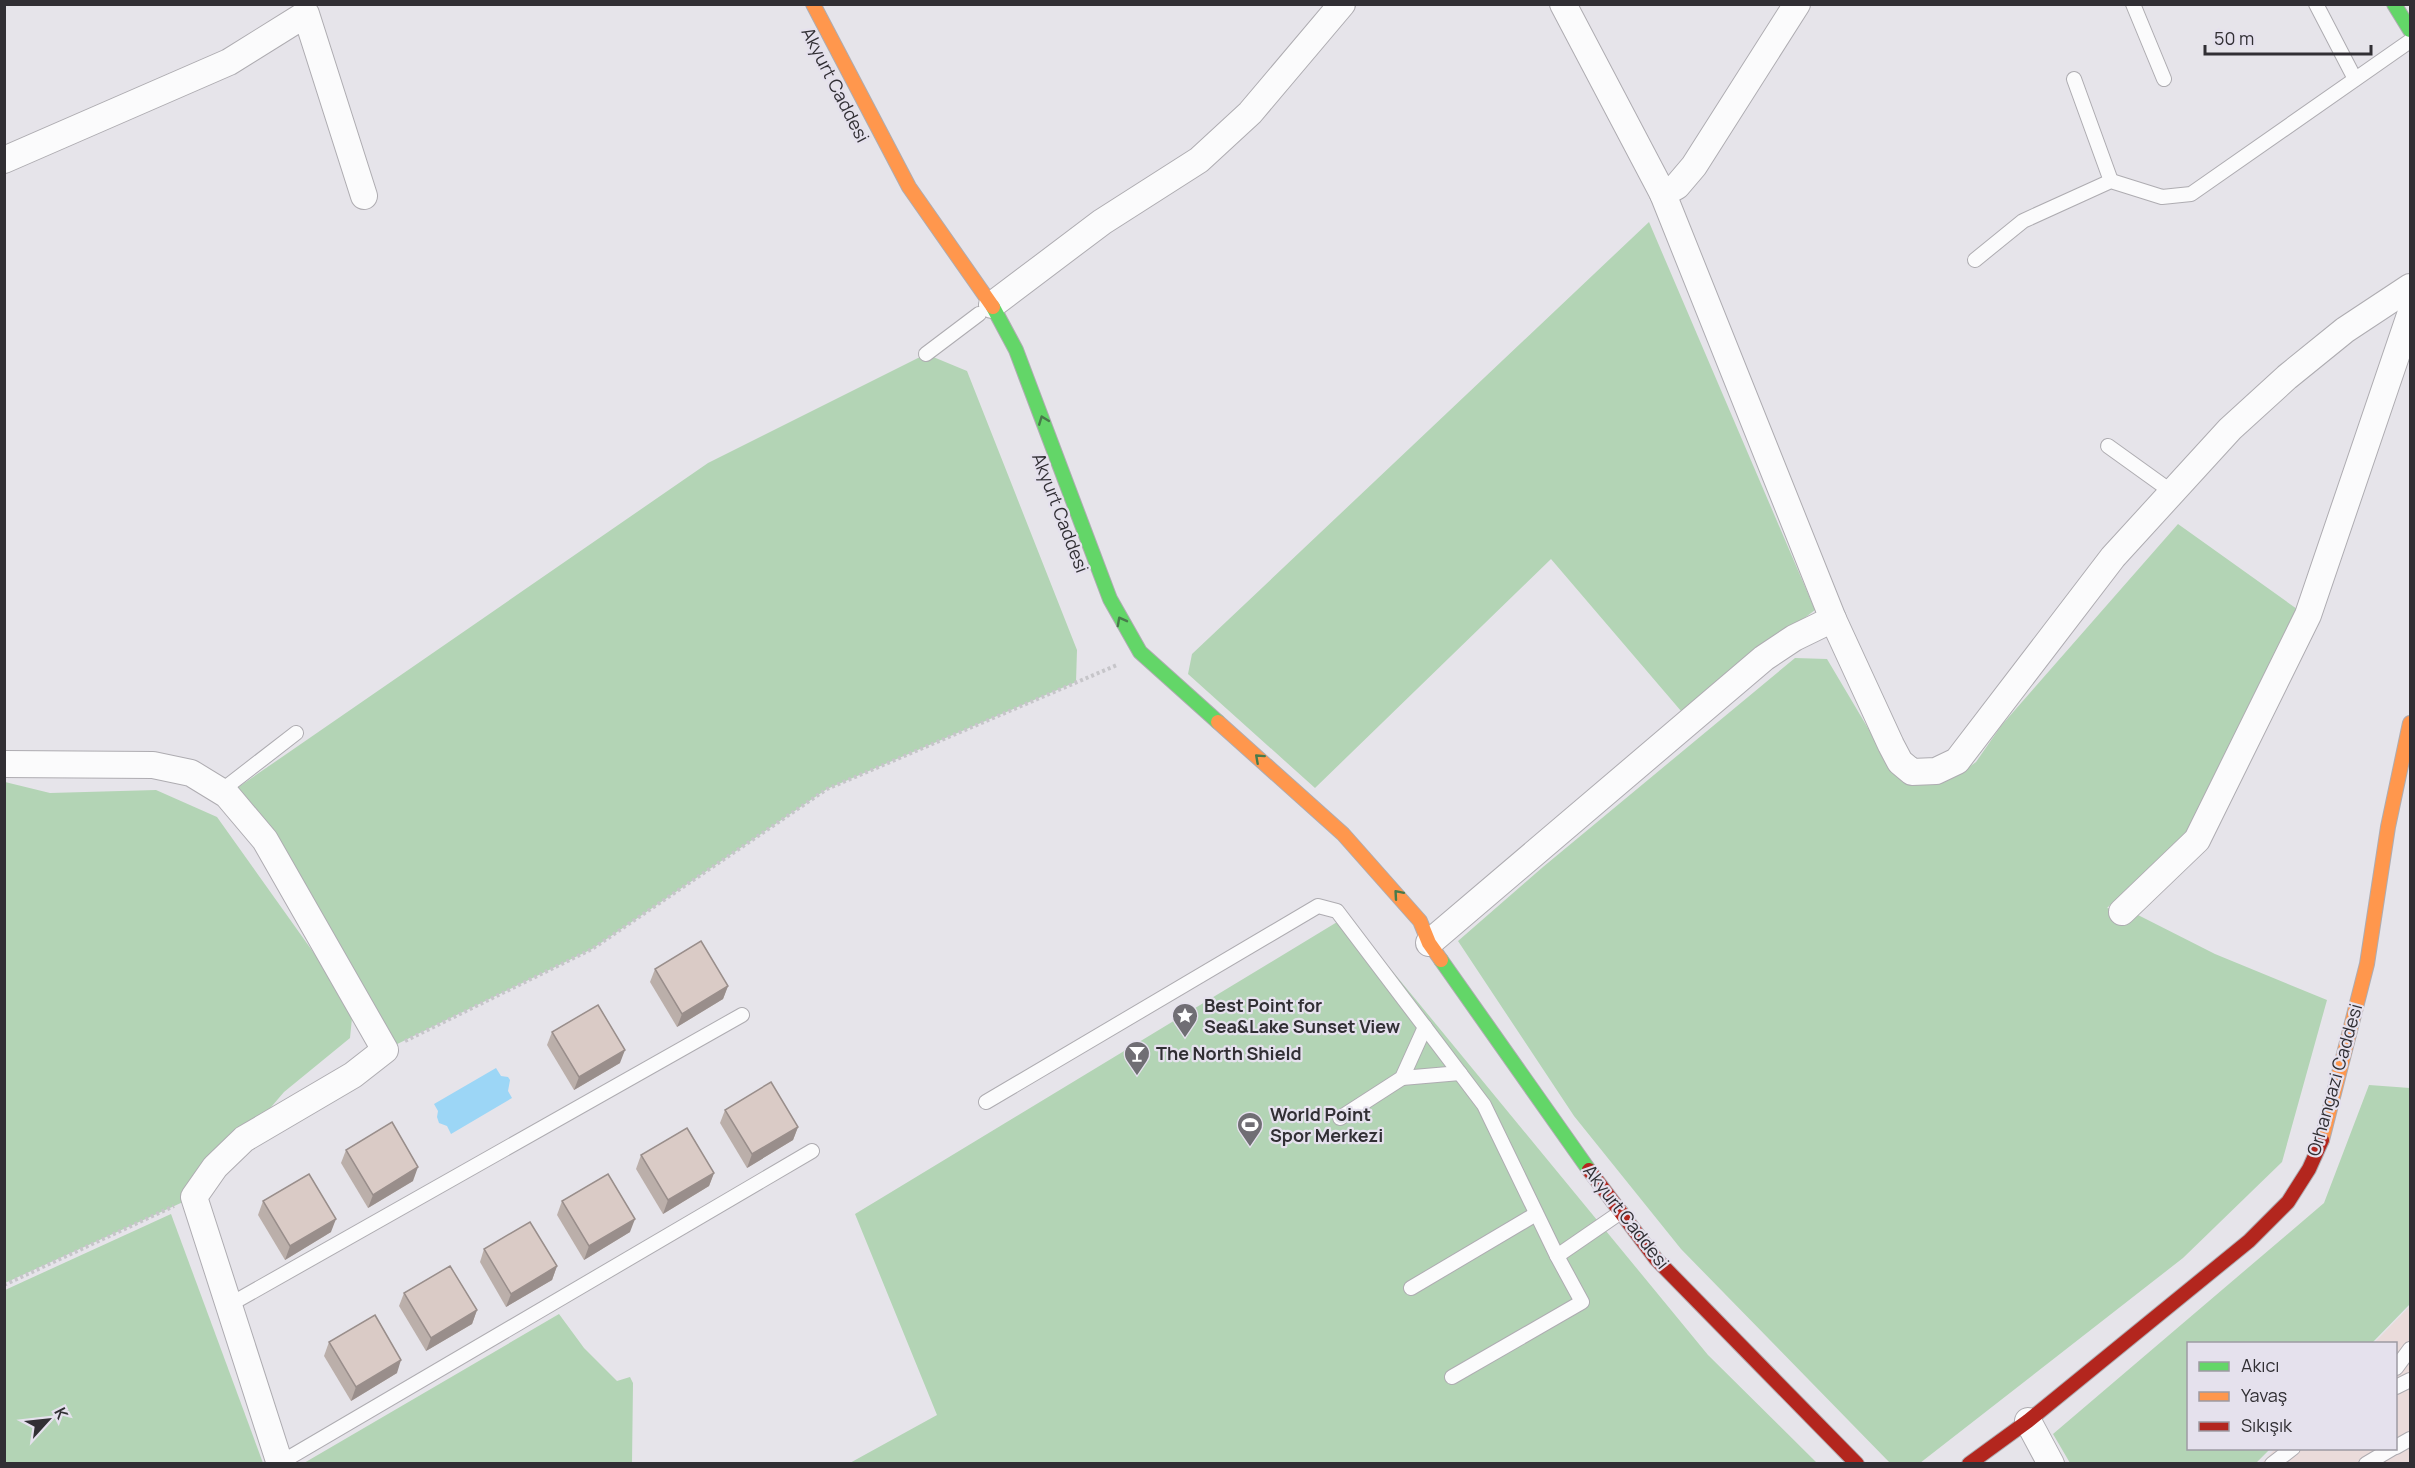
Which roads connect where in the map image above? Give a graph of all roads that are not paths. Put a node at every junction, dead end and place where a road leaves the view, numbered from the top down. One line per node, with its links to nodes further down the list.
1 (813, 4): 20 (street, Akyurt Caddesi)
2 (1342, 4): 20 (street)
3 (1563, 4): 16 (street)
4 (1797, 4): 16 (street)
5 (2133, 4): 12 (lane)
6 (2316, 4): 13 (lane)
7 (2394, 4): 9 (street)
8 (311, 9): 14 (street); 17 (street)
9 (2410, 30)
10 (2410, 41): 13 (lane)
11 (2074, 79): 15 (lane)
12 (2164, 79)
13 (2355, 79): 15 (lane)
14 (4, 160)
15 (2111, 181): 18 (lane)
16 (1663, 194): 25 (street)
17 (364, 196)
18 (1975, 260)
19 (2410, 287): 24 (street)
20 (982, 312): 22 (lane); 31 (street, Akyurt Caddesi, one-way to 20)
21 (2410, 315): 30 (street)
22 (926, 354)
23 (2108, 446): 24 (lane)
24 (2172, 492): 25 (street)
25 (1833, 619): 31 (street)
26 (2410, 723): 47 (street, Orhangazi Caddesi)
27 (296, 733): 29 (lane)
28 (4, 764): 29 (street)
29 (221, 792): 43 (street)
30 (2122, 912)
31 (1421, 939): 39 (street, Akyurt Caddesi)
32 (742, 1015): 43 (lane)
33 (1425, 1027): 34 (lane); 35 (lane); 36 (lane)
34 (1460, 1073): 35 (lane); 40 (lane)
35 (1402, 1078): 37 (lane)
36 (986, 1102)
37 (1340, 1118)
38 (812, 1151): 50 (lane)
39 (1621, 1212): 41 (lane); 51 (street, Akyurt Caddesi)
40 (1536, 1214): 41 (lane); 42 (lane)
41 (1557, 1256): 46 (lane)
42 (1411, 1288)
43 (230, 1305): 50 (street)
44 (2410, 1349): 45 (lane)
45 (2397, 1367)
46 (1452, 1377)
47 (2028, 1421): 52 (street, Orhangazi Caddesi); 53 (street)
48 (2292, 1450): 54 (lane)
49 (2390, 1450): 55 (lane)
50 (280, 1463)
51 (1857, 1464)
52 (1969, 1464)
53 (2051, 1464)
54 (2271, 1464)
55 (2366, 1464)

